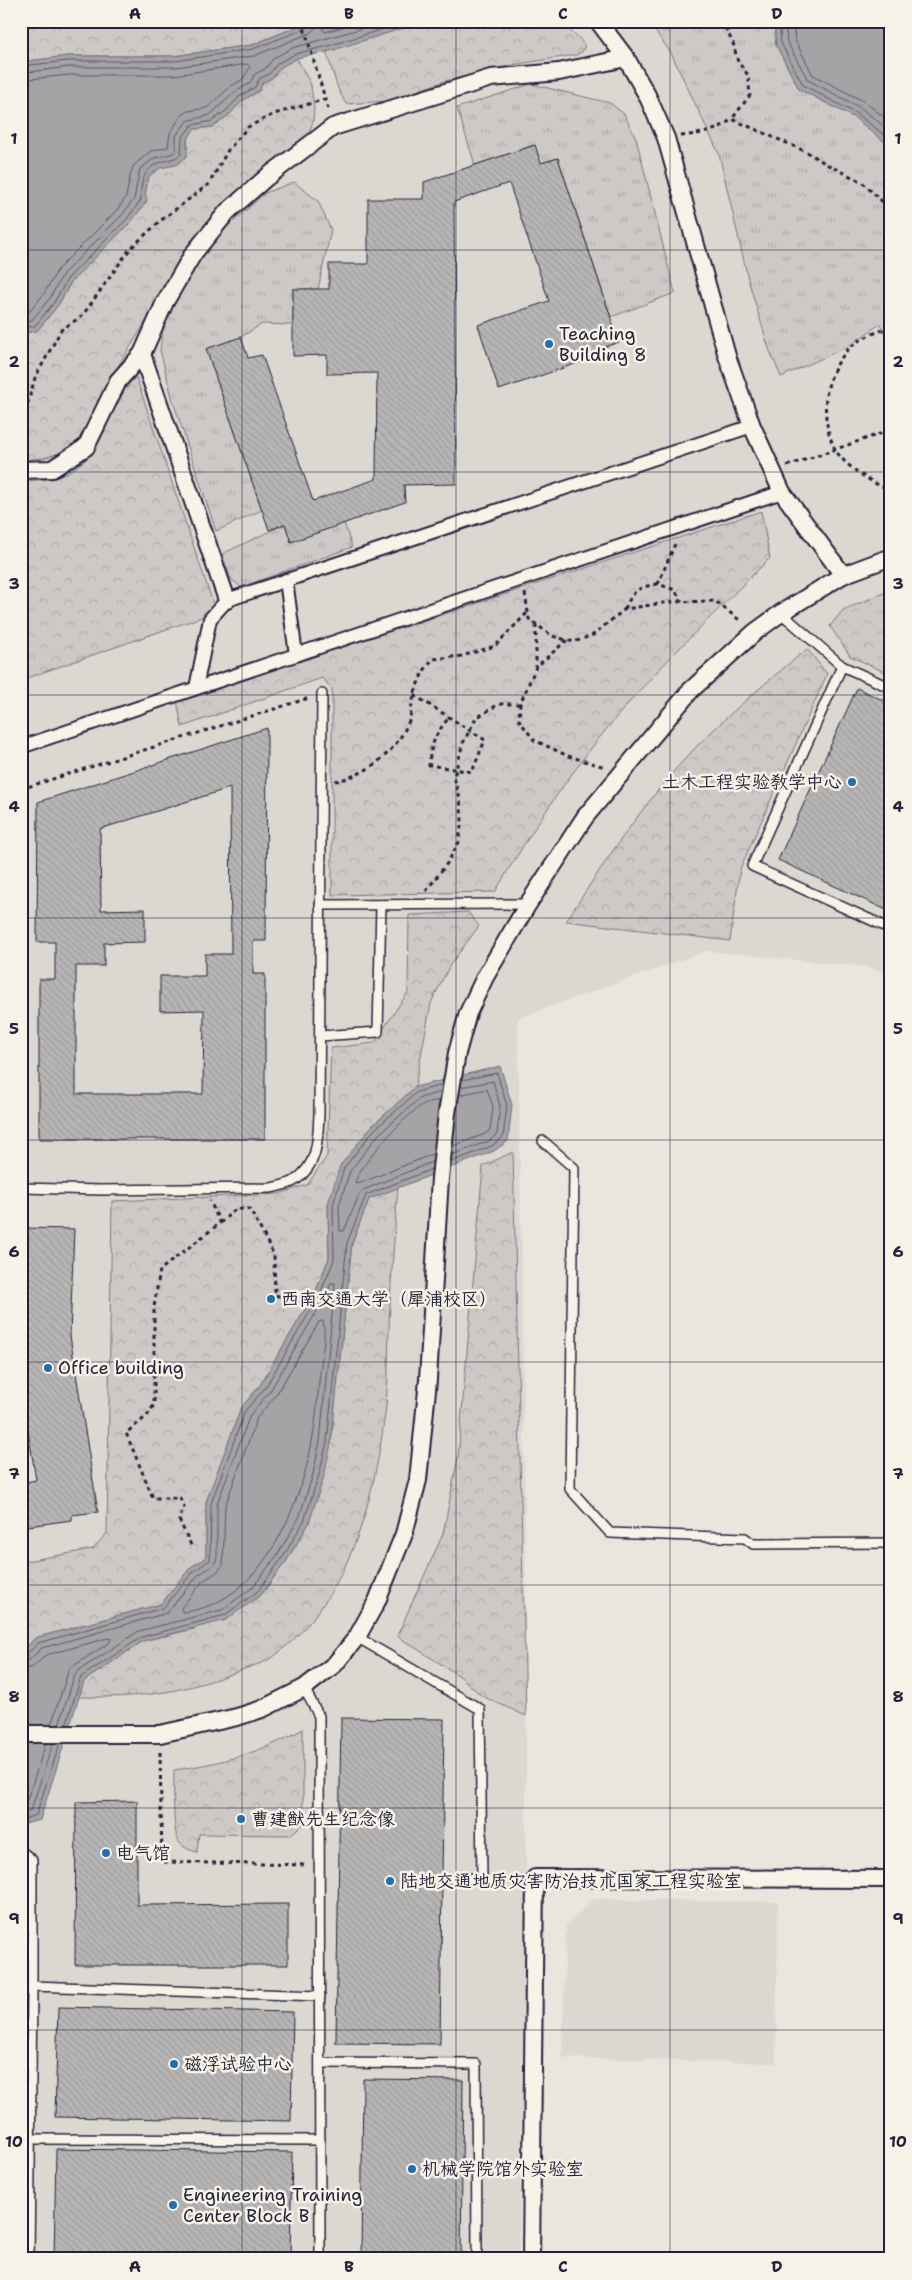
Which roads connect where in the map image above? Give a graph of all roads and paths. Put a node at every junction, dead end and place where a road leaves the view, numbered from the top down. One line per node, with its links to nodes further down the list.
1 (302, 21): 5 (path)
2 (598, 21): 4 (street)
3 (722, 21): 6 (path)
4 (626, 58): 7 (street); 8 (street)
5 (326, 99): 7 (path); 15 (path)
6 (732, 119): 8 (path); 9 (path)
7 (333, 127): 11 (street)
8 (666, 138): 13 (street)
9 (891, 210)
10 (891, 327): 17 (path)
11 (142, 354): 18 (street); 28 (street)
12 (891, 416): 14 (path)
13 (752, 426): 19 (street); 26 (street)
14 (891, 426)
15 (21, 427)
16 (891, 430): 17 (path)
17 (834, 448): 19 (path); 20 (path)
18 (21, 470)
19 (772, 471): 21 (street)
20 (891, 490)
21 (782, 492): 22 (street); 24 (street)
22 (683, 526): 25 (street); 27 (path)
23 (891, 557): 24 (street)
24 (843, 575): 32 (street)
25 (525, 578): 31 (path); 36 (street)
26 (286, 580): 28 (street); 36 (street)
27 (658, 584): 29 (path); 30 (path)
28 (227, 600): 39 (street)
29 (682, 602): 30 (path); 34 (path)
30 (625, 609): 35 (path)
31 (528, 611): 33 (path); 42 (path)
32 (781, 613): 34 (street); 37 (lane)
33 (536, 624): 35 (path); 38 (path)
34 (755, 632): 48 (street)
35 (566, 640): 38 (path)
36 (296, 655): 39 (street)
37 (842, 666): 40 (lane); 55 (lane)
38 (536, 667): 43 (path)
39 (196, 688): 46 (street)
40 (891, 688)
41 (322, 694): 49 (lane); 50 (path)
42 (414, 695): 44 (path); 49 (path)
43 (520, 704): 45 (path); 48 (path)
44 (449, 718): 45 (path); 47 (path)
45 (470, 730): 47 (path); 47 (path)
46 (21, 747)
47 (456, 770): 51 (path)
48 (623, 772): 52 (street)
49 (321, 784): 53 (lane)
50 (21, 789)
51 (425, 904): 52 (lane); 54 (lane)
52 (528, 904): 64 (street)
53 (320, 905): 54 (lane); 56 (lane)
54 (381, 905): 56 (lane)
55 (891, 930)
56 (320, 1036): 59 (lane)
57 (543, 1140): 62 (lane)
58 (21, 1188): 59 (lane)
59 (205, 1188): 60 (path)
60 (220, 1223): 61 (path); 63 (path)
61 (300, 1302)
62 (891, 1543)
63 (191, 1545)
64 (357, 1637): 65 (street); 70 (lane)
65 (304, 1688): 67 (street); 69 (lane)
66 (21, 1734): 67 (street)
67 (160, 1734): 69 (path)
68 (21, 1851): 72 (lane)
69 (319, 1865): 73 (lane)
70 (452, 1879)
71 (891, 1879): 82 (street)
72 (32, 1986): 73 (lane); 76 (lane)
73 (320, 1996): 74 (lane)
74 (320, 2063): 78 (lane); 81 (lane)
75 (21, 2065): 76 (lane)
76 (31, 2066): 77 (lane)
77 (30, 2139): 78 (lane); 79 (lane)
78 (320, 2140): 80 (lane)
79 (29, 2259)
80 (320, 2259)
81 (477, 2259)
82 (531, 2259)

